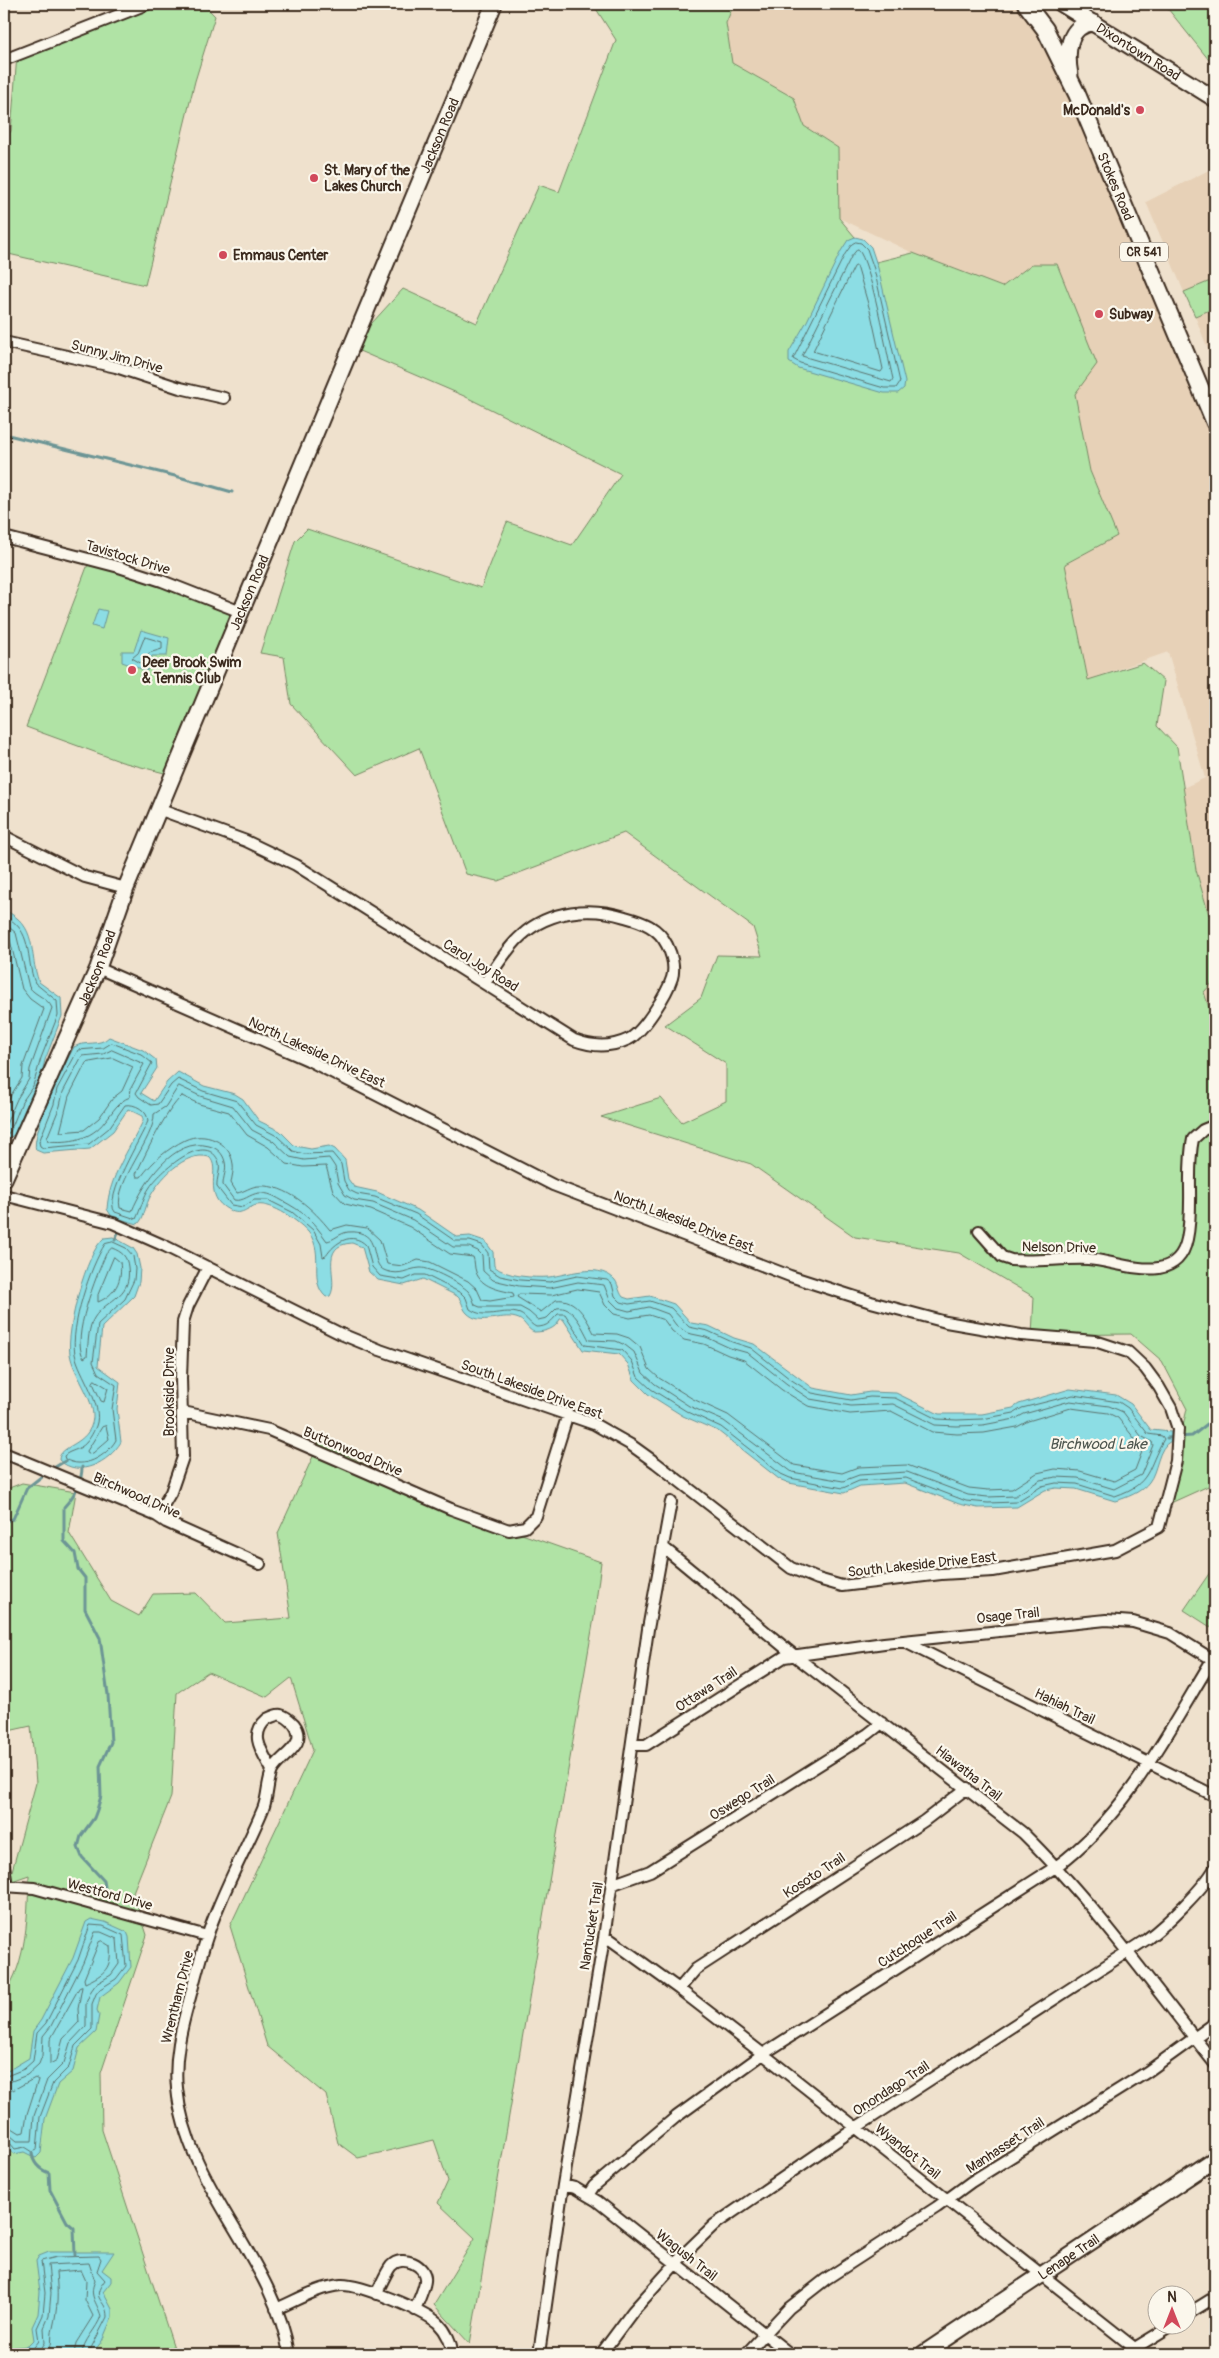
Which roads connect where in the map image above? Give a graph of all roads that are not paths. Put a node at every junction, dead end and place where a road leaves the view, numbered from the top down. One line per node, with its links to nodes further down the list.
1 (146, 4): 7 (street)
2 (494, 4): 15 (street, Jackson Road)
3 (1026, 4): 8 (main road, Stokes Road / CR 541)
4 (1039, 4): 8 (main road, Stokes Road / CR 541)
5 (1062, 4): 6 (street, Dixontown Road)
6 (1094, 24): 9 (street); 10 (street, Dixontown Road)
7 (4, 60)
8 (1062, 60): 9 (main road, Stokes Road / CR 541)
9 (1072, 82): 13 (main road, Stokes Road / CR 541)
10 (1215, 99)
11 (4, 342): 12 (street, Sunny Jim Drive)
12 (224, 398)
13 (1215, 423)
14 (4, 537): 15 (street, Tavistock Drive)
15 (241, 612): 16 (street, Jackson Road)
16 (158, 809): 18 (street, Jackson Road); 20 (street, Carol Joy Road)
17 (4, 836): 18 (street)
18 (126, 888): 19 (street, Jackson Road)
19 (98, 968): 22 (street, Jackson Road); 31 (street, North Lakeside Drive East)
20 (485, 983): 20 (street, Carol Joy Road)
21 (1215, 1125): 25 (street, Nelson Drive)
22 (8, 1155): 23 (street, Jackson Road)
23 (4, 1179)
24 (4, 1195): 26 (street, South Lakeside Drive East)
25 (979, 1231)
26 (208, 1267): 27 (street, Brookside Drive); 28 (street, South Lakeside Drive East)
27 (183, 1412): 28 (street, Buttonwood Drive); 32 (street, Brookside Drive)
28 (568, 1414): 31 (street, South Lakeside Drive East)
29 (4, 1453): 32 (street, Birchwood Drive)
30 (671, 1502): 33 (street, Nantucket Trail)
31 (1164, 1506)
32 (157, 1516): 34 (street, Birchwood Drive)
33 (663, 1547): 36 (street, Hiawatha Trail); 39 (street, Nantucket Trail)
34 (260, 1564)
35 (902, 1641): 36 (street, Osage Trail); 37 (street, Osage Trail); 40 (street, Hahiah Trail)
36 (795, 1656): 38 (street, Hiawatha Trail); 39 (street, Ottawa Trail)
37 (1214, 1660): 40 (street, Cutchoque Trail)
38 (882, 1722): 42 (street, Hiawatha Trail); 47 (street, Oswego Trail)
39 (633, 1745): 47 (street, Nantucket Trail)
40 (1150, 1762): 43 (street, Hahiah Trail); 45 (street, Cutchoque Trail)
41 (272, 1770): 41 (street); 49 (street, Wrentham Drive)
42 (967, 1788): 45 (street, Hiawatha Trail); 52 (street, Kosoto Trail)
43 (1215, 1796)
44 (4, 1866): 48 (street)
45 (1057, 1866): 51 (street, Hiawatha Trail); 55 (street, Cutchoque Trail)
46 (1215, 1868): 51 (street, Onondago Trail)
47 (612, 1885): 50 (street, Nantucket Trail)
48 (6, 1886): 49 (street, Westford Drive)
49 (207, 1936): 67 (street, Wrentham Drive)
50 (604, 1938): 52 (street, Wyandot Trail); 59 (street, Nantucket Trail)
51 (1127, 1952): 54 (street, Hiawatha Trail); 57 (street, Onondago Trail)
52 (679, 1989): 55 (street, Wyandot Trail)
53 (1215, 2022): 54 (street, Manhasset Trail)
54 (1193, 2036): 56 (street, Hiawatha Trail); 61 (street, Manhasset Trail)
55 (763, 2054): 57 (street, Wyandot Trail); 60 (street, Cutchoque Trail)
56 (1215, 2064)
57 (857, 2127): 61 (street, Wyandot Trail); 62 (street, Onondago Trail)
58 (1215, 2159): 63 (street, Lenape Trail)
59 (563, 2185): 60 (street, Wagush Trail); 74 (street, Nantucket Trail)
60 (588, 2195): 62 (street, Wagush Trail)
61 (948, 2200): 63 (street, Wyandot Trail); 69 (street, Manhasset Trail)
62 (675, 2264): 69 (street, Wagush Trail); 75 (street, Onondago Trail)
63 (1042, 2275): 71 (street, Wyandot Trail); 78 (street, Lenape Trail)
64 (376, 2294): 67 (street); 68 (street); 68 (street)
65 (1215, 2297): 66 (street)
66 (1196, 2309)
67 (276, 2310): 72 (street, Wrentham Drive)
68 (414, 2310): 73 (street)
69 (766, 2334): 76 (street, Manhasset Trail); 77 (street, Wagush Trail)
70 (1157, 2336): 71 (street)
71 (1134, 2352)
72 (289, 2354)
73 (452, 2354)
74 (539, 2354)
75 (601, 2354)
76 (746, 2354)
77 (790, 2354)
78 (923, 2354)

